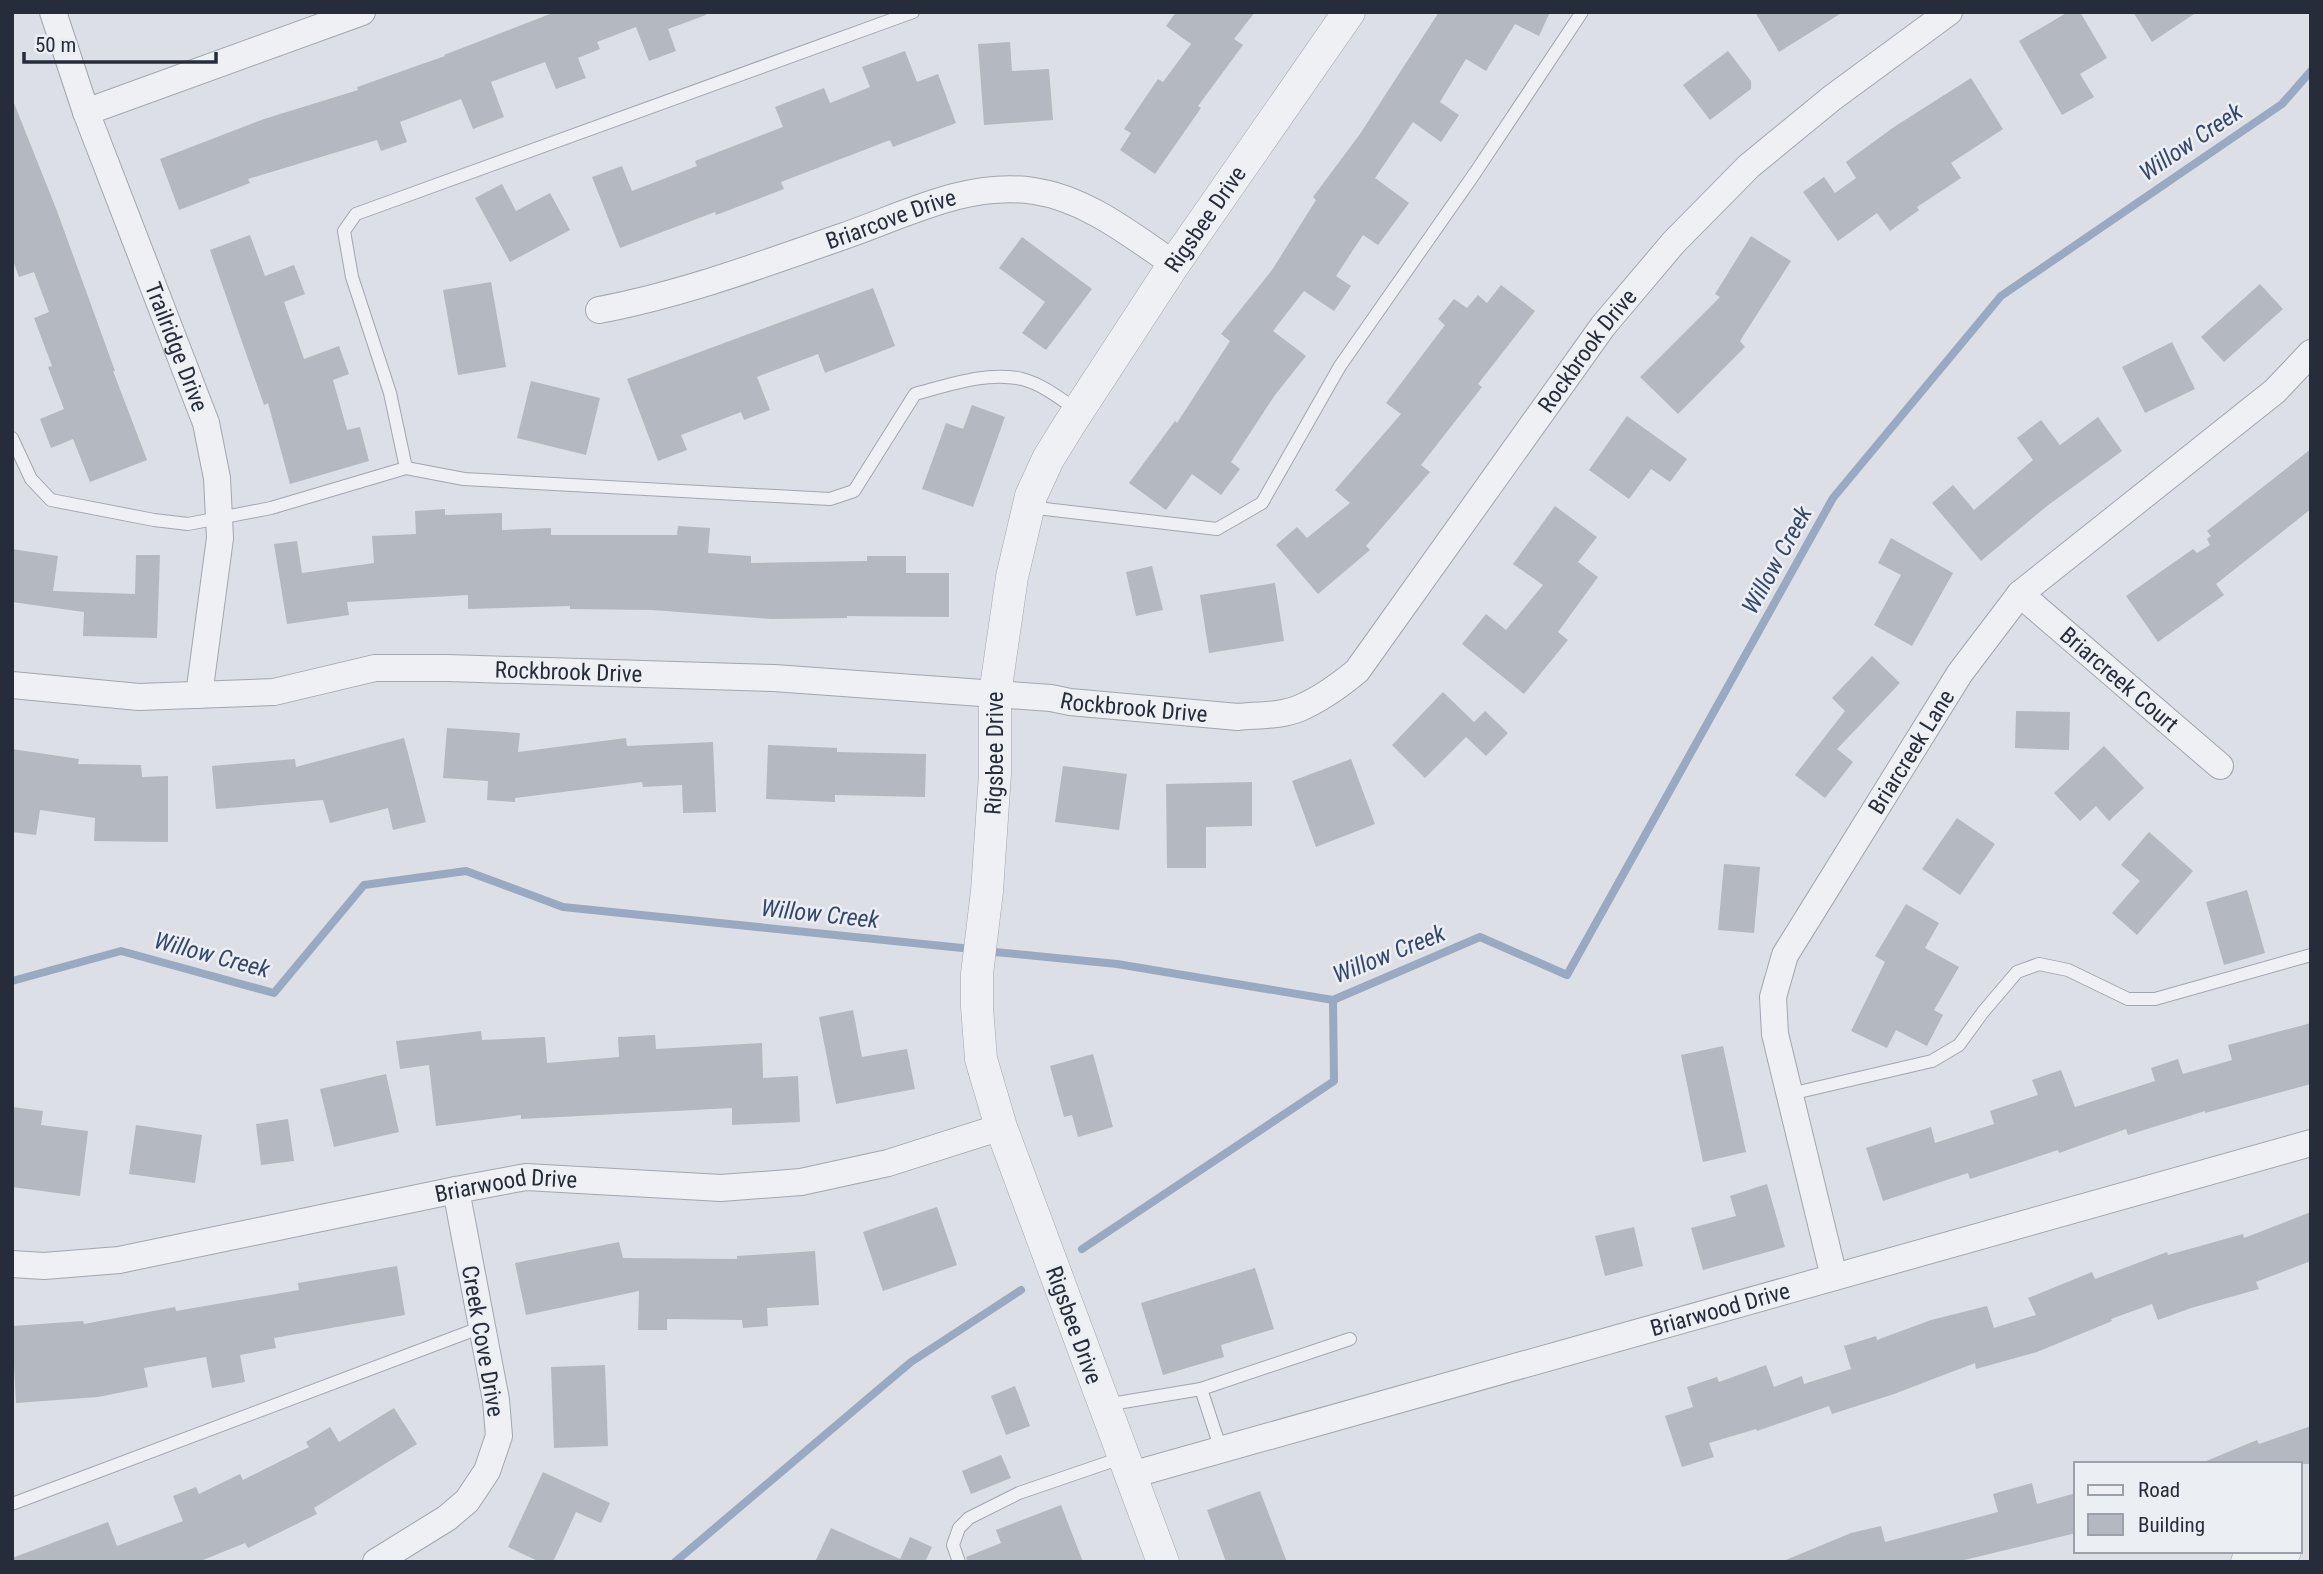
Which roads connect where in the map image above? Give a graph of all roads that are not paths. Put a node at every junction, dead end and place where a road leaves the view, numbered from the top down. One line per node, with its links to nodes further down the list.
1 (53, 12): 7 (street, Trailridge Drive)
2 (362, 12): 7 (street)
3 (914, 12): 13 (lane)
4 (1349, 12): 8 (street, Rigsbee Drive)
5 (1582, 12): 14 (lane)
6 (1938, 15): 18 (street, Rockbrook Drive)
7 (86, 112): 15 (street, Trailridge Drive)
8 (1174, 264): 9 (street, Briarcove Drive); 11 (street, Rigsbee Drive)
9 (599, 310)
10 (2311, 353): 16 (street, Briarcreek Lane)
11 (1078, 411): 13 (lane); 14 (street, Rigsbee Drive)
12 (12, 438): 15 (lane)
13 (405, 468): 15 (lane)
14 (1028, 508): 18 (street, Rigsbee Drive)
15 (219, 519): 19 (street, Trailridge Drive)
16 (2020, 594): 20 (street, Briarcreek Court); 22 (street, Briarcreek Lane)
17 (12, 685): 19 (street, Rockbrook Drive)
18 (995, 694): 19 (street, Rockbrook Drive); 23 (street, Rigsbee Drive)
19 (199, 695)
20 (2220, 766)
21 (2311, 955): 22 (lane)
22 (1790, 1094): 27 (street, Briarcreek Lane)
23 (1001, 1127): 25 (street, Briarwood Drive); 31 (street, Rigsbee Drive)
24 (2311, 1143): 27 (street, Briarwood Drive)
25 (456, 1190): 26 (street, Briarwood Drive); 28 (street, Creek Cove Drive)
26 (12, 1264)
27 (1834, 1277): 32 (street, Briarwood Drive)
28 (482, 1327): 34 (lane); 36 (street, Creek Cove Drive)
29 (1350, 1339): 30 (lane)
30 (1201, 1389): 31 (lane); 32 (lane)
31 (1104, 1405): 33 (street, Rigsbee Drive)
32 (1221, 1450): 33 (street, Briarwood Drive)
33 (1127, 1466): 37 (lane); 38 (street, Rigsbee Drive)
34 (12, 1504)
35 (2278, 1553): 39 (street)
36 (376, 1562)
37 (959, 1562)
38 (1163, 1562)
39 (2247, 1562)

